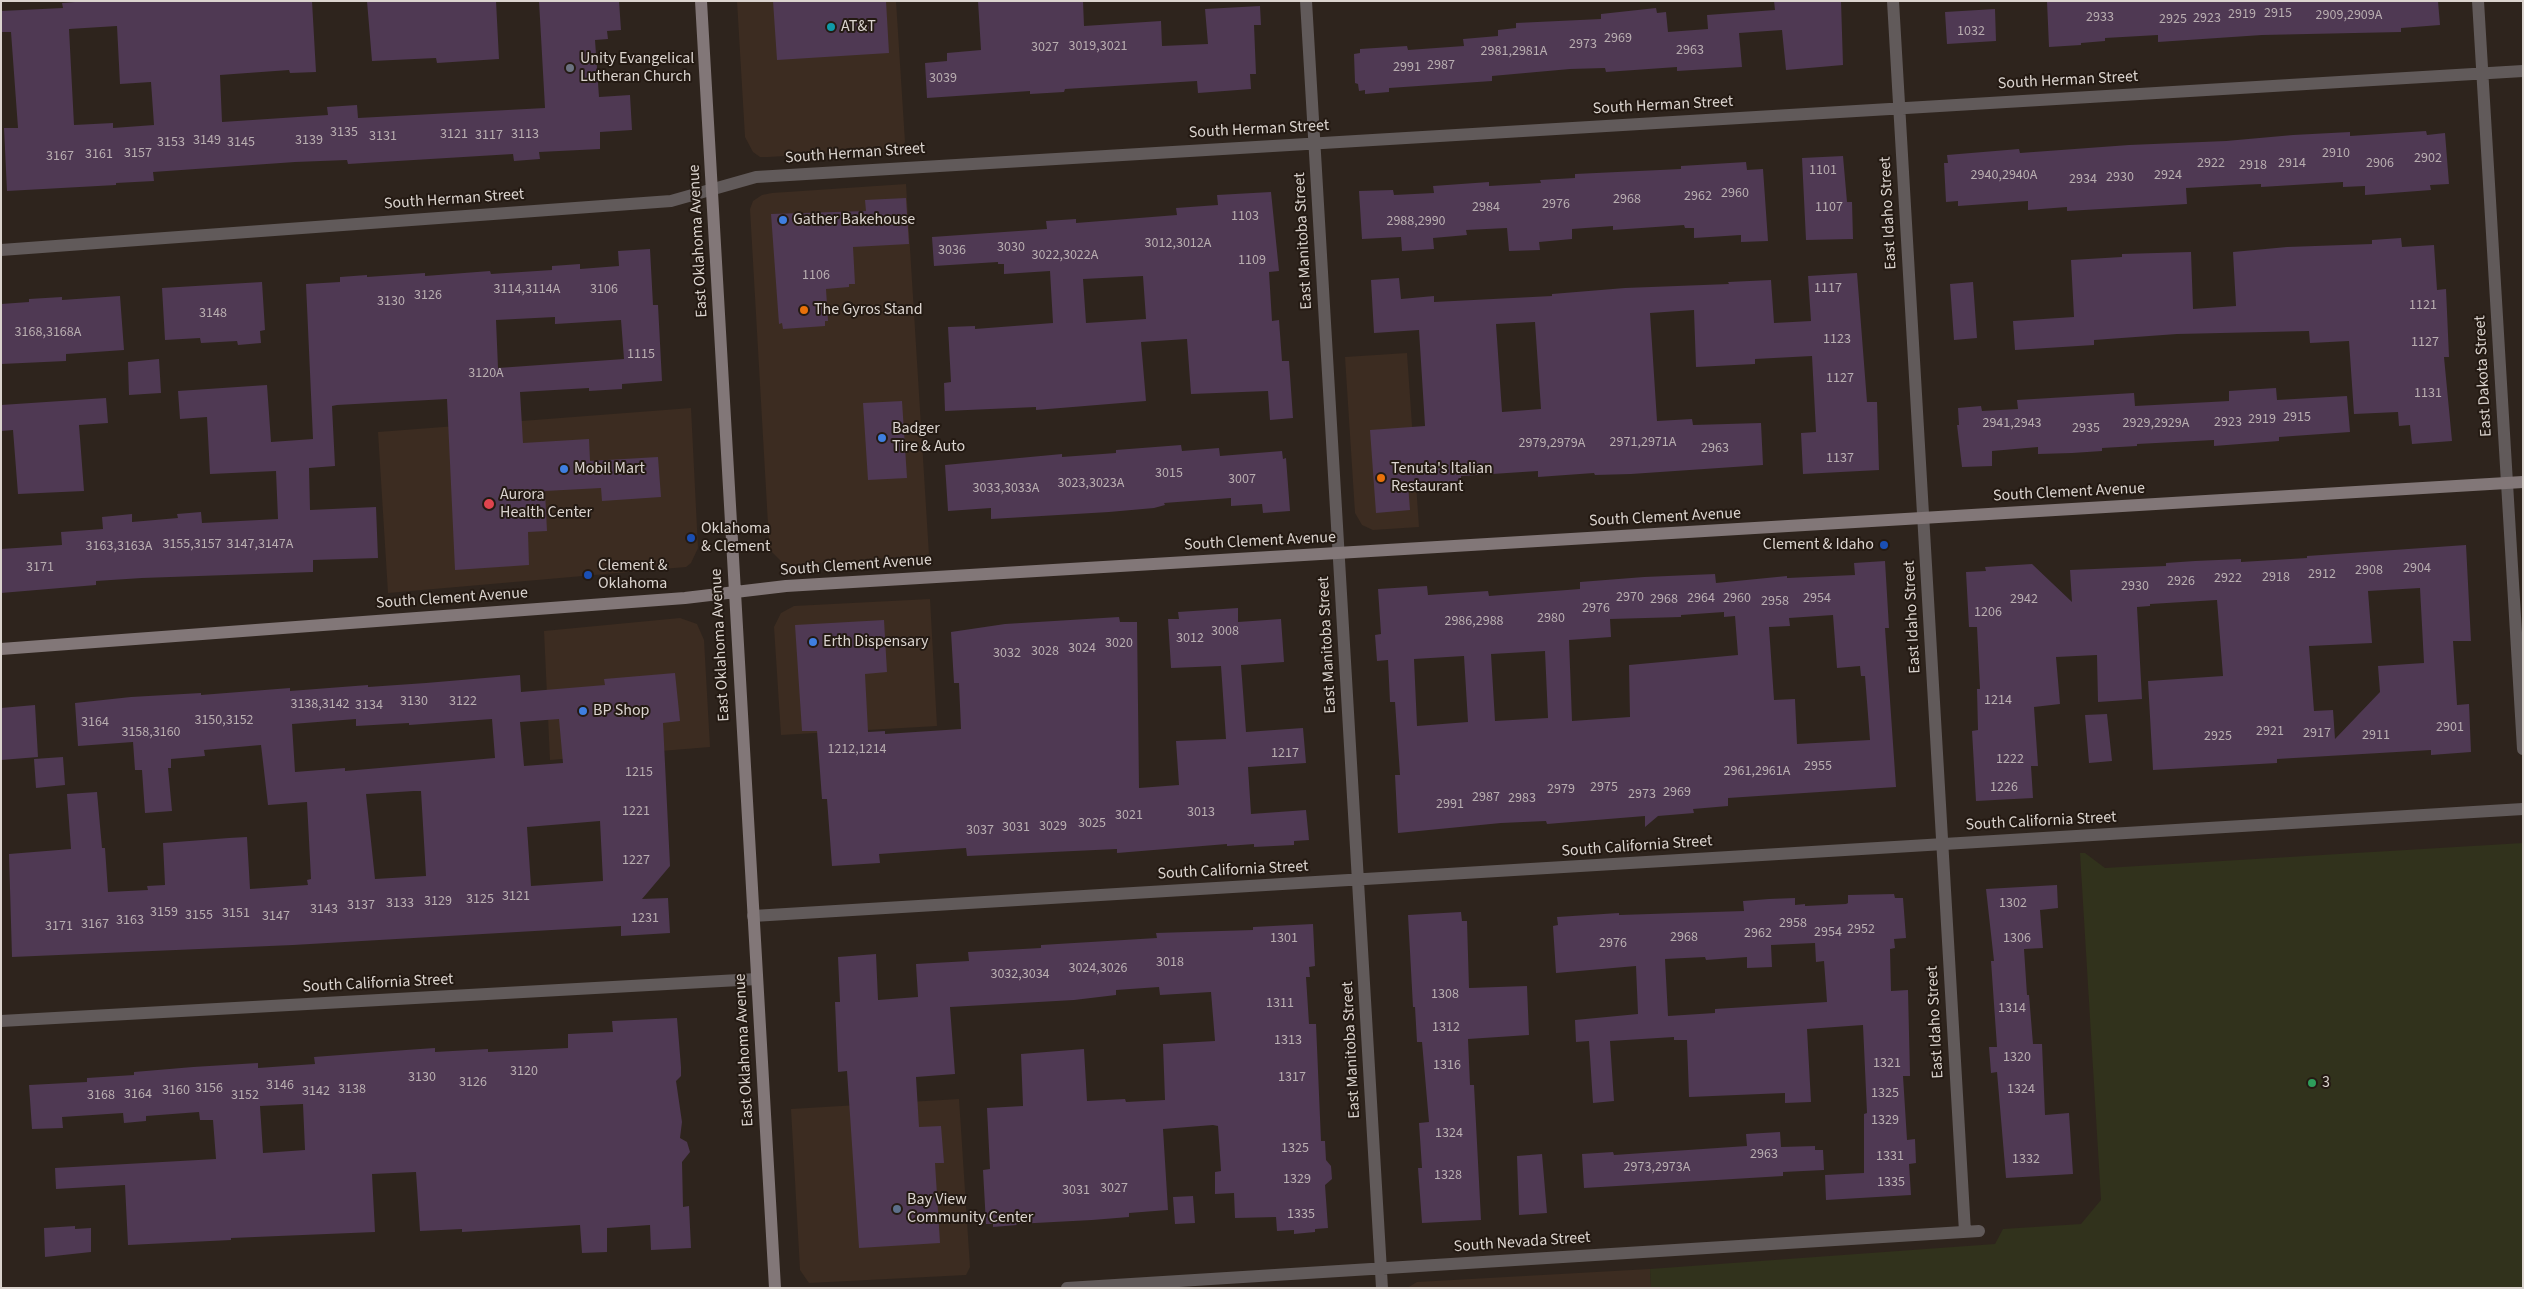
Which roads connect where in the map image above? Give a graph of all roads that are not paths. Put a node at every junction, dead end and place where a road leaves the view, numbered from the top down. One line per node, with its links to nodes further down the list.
1 (701, 1): 9 (street, East Oklahoma Avenue)
2 (1306, 1): 8 (street, East Manitoba Street)
3 (1893, 1): 7 (street, East Idaho Street)
4 (2478, 1): 6 (street, East Dakota Street)
5 (2523, 71): 6 (street, South Herman Street)
6 (2482, 73): 7 (street, South Herman Street); 12 (street, East Dakota Street)
7 (1899, 108): 8 (street, South Herman Street); 13 (street, East Idaho Street)
8 (1314, 143): 9 (street, South Herman Street); 14 (street, East Manitoba Street)
9 (712, 189): 10 (street, South Herman Street); 15 (street, East Oklahoma Avenue)
10 (1, 250)
11 (2523, 482): 12 (street, South Clement Avenue)
12 (2507, 483): 13 (street, South Clement Avenue); 17 (street, East Dakota Street)
13 (1923, 518): 14 (street, South Clement Avenue); 19 (street, East Idaho Street)
14 (1338, 554): 15 (street, South Clement Avenue); 20 (street, East Manitoba Street)
15 (734, 592): 16 (street, South Clement Avenue); 21 (street, East Oklahoma Avenue)
16 (1, 649)
17 (2523, 749)
18 (2523, 809): 19 (street, South California Street)
19 (1942, 844): 20 (street, South California Street); 25 (street, East Idaho Street)
20 (1358, 881): 21 (street, South California Street); 26 (street, East Manitoba Street)
21 (753, 916): 22 (street, East Oklahoma Avenue)
22 (757, 979): 23 (street, South California Street); 27 (street, East Oklahoma Avenue)
23 (1, 1021)
24 (1979, 1231): 25 (street, South Nevada Street)
25 (1965, 1232): 26 (street, South Nevada Street)
26 (1381, 1269): 28 (street, South Nevada Street); 29 (street, East Manitoba Street)
27 (775, 1288)
28 (1067, 1288)
29 (1382, 1288)

